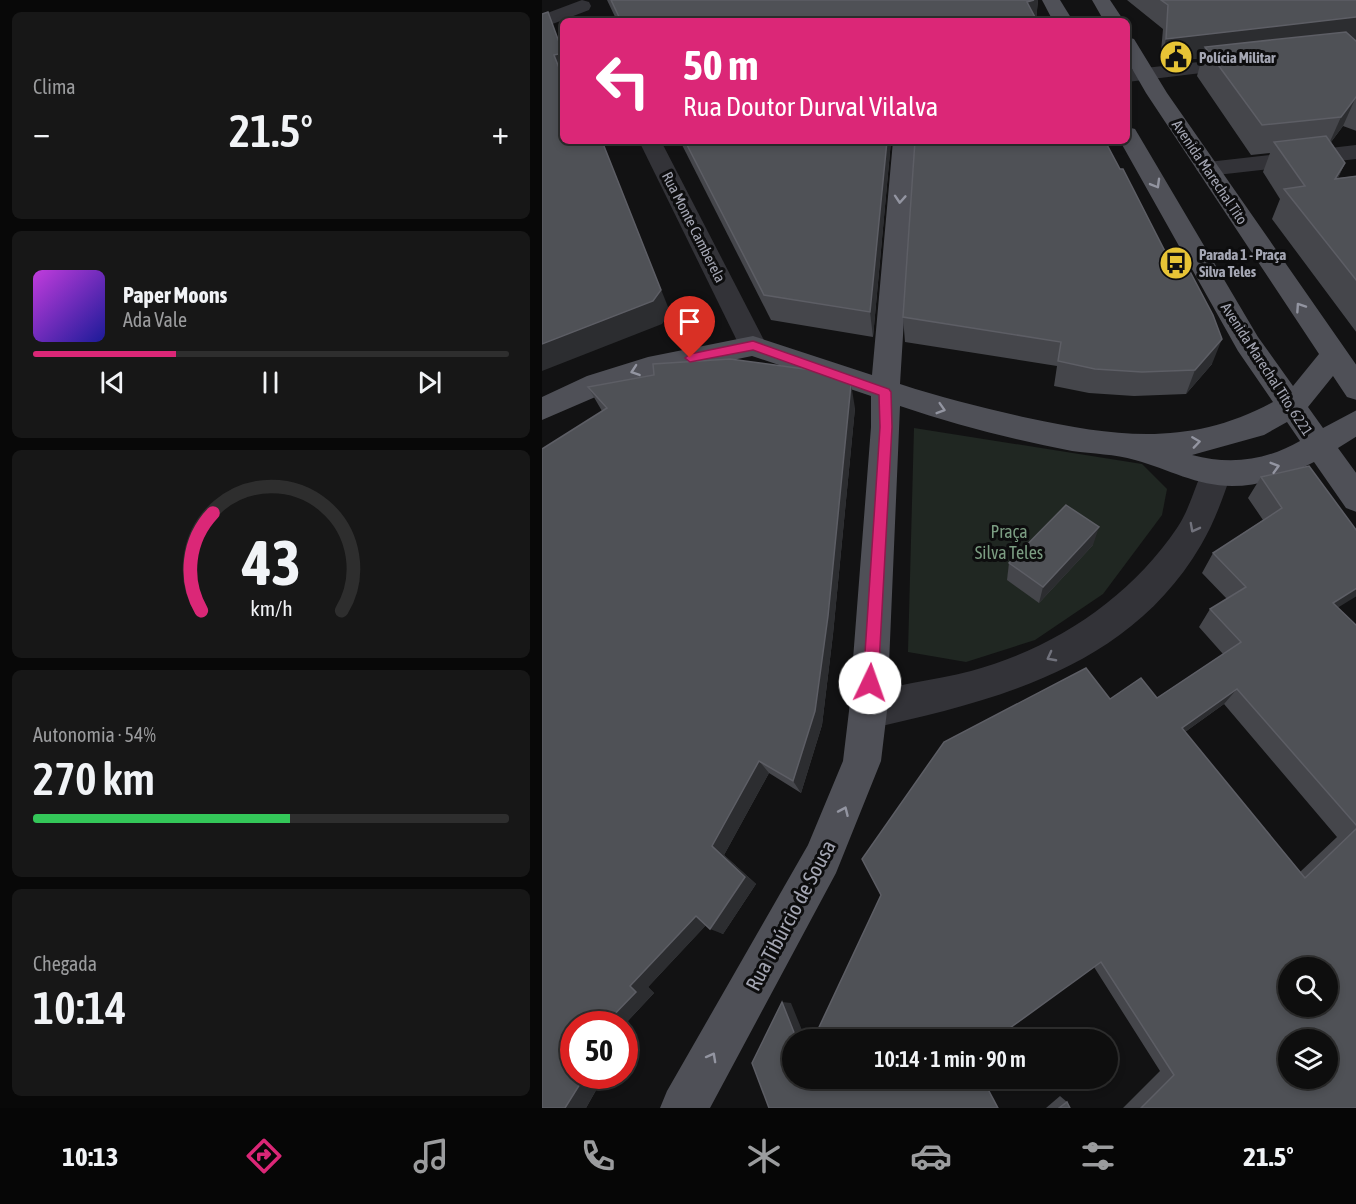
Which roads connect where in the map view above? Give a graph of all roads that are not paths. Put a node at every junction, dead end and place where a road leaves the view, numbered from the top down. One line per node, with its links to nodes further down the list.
1 (1051, 0): 4 (main road)
2 (1102, 0): 5 (main road)
3 (584, 9): 6 (street)
4 (1061, 18)
5 (1112, 18)
6 (542, 22)
7 (1130, 54): 9 (main road, Avenida Marechal Tito)
8 (1263, 60): 9 (street)
9 (1136, 75): 14 (main road, Avenida Marechal Tito)
10 (1130, 139): 19 (main road, Avenida Marechal Tito, 6221, one-way to 19)
11 (652, 144): 15 (street, Rua Monte Camberela)
12 (904, 144): 18 (main road, one-way to 18)
13 (1356, 152): 14 (street)
14 (1208, 169): 16 (main road, Avenida Marechal Tito, one-way to 14)
15 (753, 345): 18 (main road); 20 (main road, one-way to 20)
16 (1332, 356): 17 (main road, Avenida Marechal Tito); 19 (main road)
17 (1356, 389)
18 (885, 392): 23 (main road, one-way to 23); 26 (main road)
19 (1289, 407): 22 (main road, Avenida Marechal Tito, 6221); 23 (main road, one-way to 19)
20 (542, 409)
21 (1356, 421): 22 (main road)
22 (1318, 447): 24 (main road, one-way to 22); 25 (main road)
23 (1138, 448): 24 (main road)
24 (1216, 474): 26 (street, one-way to 26)
25 (1356, 500)
26 (868, 711): 27 (main road, Rua Tibúrcio de Sousa, one-way to 26)
27 (688, 1106)

